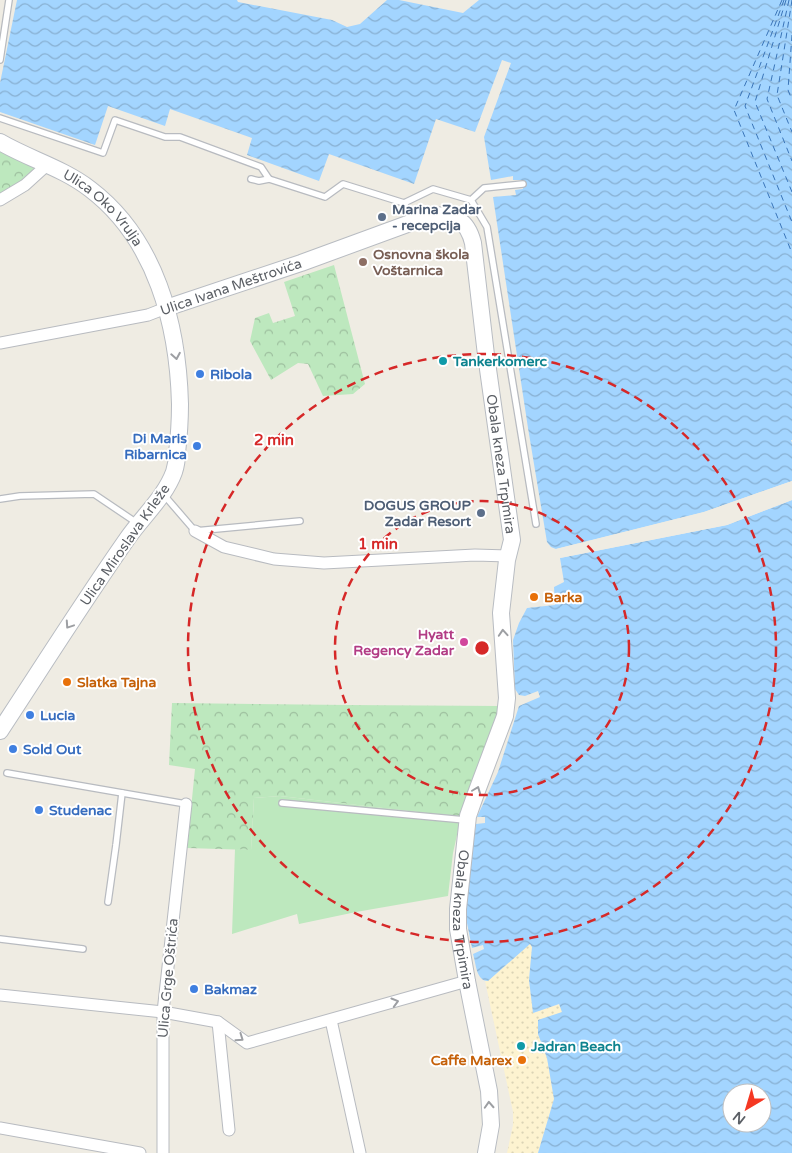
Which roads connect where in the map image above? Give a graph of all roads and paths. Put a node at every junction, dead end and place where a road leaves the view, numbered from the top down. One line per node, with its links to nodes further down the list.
1 (9, 0): 2 (lane)
2 (0, 60)
3 (0, 118): 7 (lane)
4 (0, 142): 5 (street, Ulica Oko Vrulja)
5 (47, 165): 9 (street); 14 (street, Ulica Oko Vrulja)
6 (251, 179): 7 (lane)
7 (269, 179): 11 (lane)
8 (522, 184): 10 (lane)
9 (0, 200)
10 (471, 200): 11 (lane); 20 (lane)
11 (404, 204): 13 (lane)
12 (457, 219): 13 (street, Ulica Ivana Meštrovića); 22 (street, Obala kneza Trpimira)
13 (414, 222): 14 (street, Ulica Ivana Meštrovića)
14 (166, 308): 15 (street, Ulica Ivana Meštrovića); 16 (street, Ulica Miroslava Krleže, one-way to 16)
15 (0, 343)
16 (163, 493): 19 (street, Ulica Miroslava Krleže); 21 (lane)
17 (0, 499): 19 (lane)
18 (300, 521): 21 (lane)
19 (138, 524): 23 (street, Ulica Miroslava Krleže, one-way to 23)
20 (536, 524)
21 (195, 531): 22 (street)
22 (508, 556): 28 (street, Obala kneza Trpimira, one-way to 22)
23 (0, 731)
24 (8, 773): 25 (lane)
25 (122, 793): 27 (lane); 29 (lane)
26 (282, 803): 28 (lane)
27 (186, 804): 34 (street, Ulica Grge Oštrića)
28 (467, 821): 32 (street, Obala kneza Trpimira)
29 (108, 902)
30 (0, 939): 31 (lane)
31 (83, 949)
32 (467, 981): 35 (street, one-way to 32); 42 (street, Obala kneza Trpimira, one-way to 32)
33 (0, 995): 34 (street)
34 (163, 1012): 36 (street); 40 (street, Ulica Grge Oštrića)
35 (331, 1020): 36 (street, one-way to 35); 41 (street)
36 (218, 1022): 38 (street)
37 (0, 1128): 39 (street)
38 (229, 1130)
39 (140, 1153)
40 (163, 1153)
41 (360, 1153)
42 (486, 1153)

